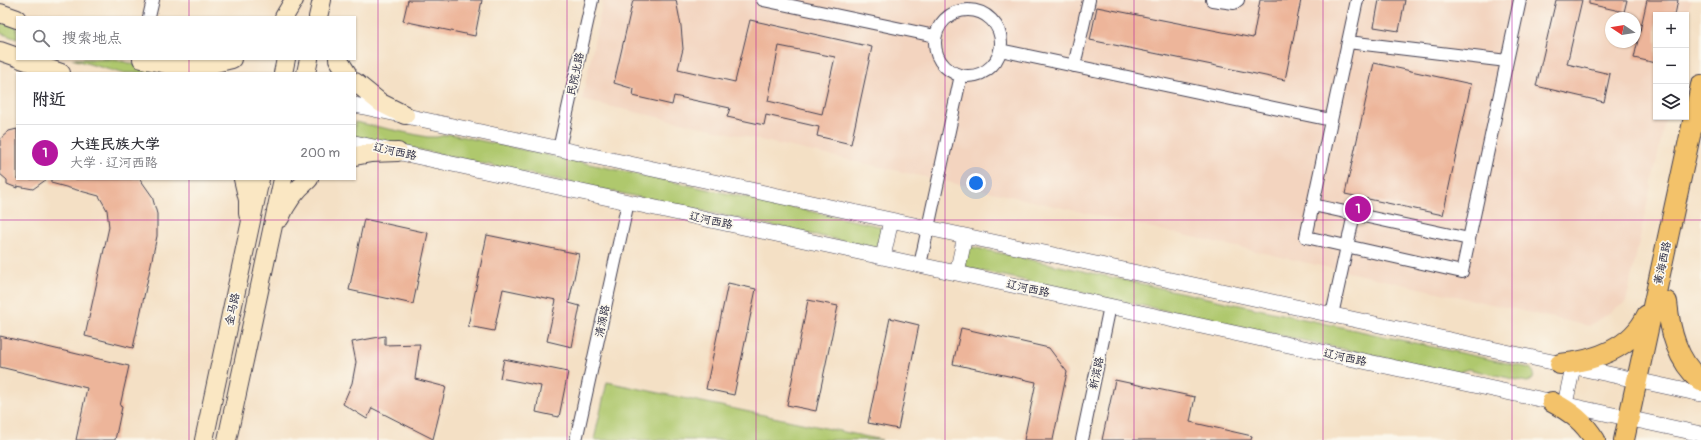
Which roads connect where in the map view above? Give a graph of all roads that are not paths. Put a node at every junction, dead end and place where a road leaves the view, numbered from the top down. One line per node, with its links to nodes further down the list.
1 (153, 0): 15 (street)
2 (294, 0): 16 (main road)
3 (299, 0): 17 (main road)
4 (322, 0): 18 (main road)
5 (325, 0): 19 (main road)
6 (592, 0): 48 (street, 民院北路)
7 (763, 0): 21 (street)
8 (1089, 0): 34 (street)
9 (1212, 0): 10 (street)
10 (1238, 0)
11 (1357, 0): 22 (street)
12 (1520, 0): 32 (street)
13 (976, 5): 21 (street); 23 (street)
14 (0, 13): 20 (main road)
15 (150, 16)
16 (285, 16)
17 (295, 16)
18 (318, 16)
19 (325, 16)
20 (16, 19)
21 (935, 36): 40 (street)
22 (1348, 42): 32 (street); 45 (street)
23 (1000, 50): 34 (street); 40 (street)
24 (0, 51): 25 (main road)
25 (16, 58)
26 (24, 60): 35 (main road)
27 (147, 60): 33 (main road)
28 (228, 60): 33 (main road)
29 (286, 60): 37 (main road)
30 (309, 60): 38 (main road)
31 (338, 60): 39 (main road)
32 (1507, 61): 63 (street)
33 (177, 66): 36 (main road)
34 (1074, 66): 45 (street)
35 (58, 72)
36 (204, 72)
37 (283, 72)
38 (306, 72)
39 (346, 72)
40 (961, 75): 59 (street)
41 (356, 83): 44 (main road)
42 (1701, 86): 68 (main road, 黄海西路)
43 (356, 105): 44 (street)
44 (405, 116): 48 (street)
45 (1331, 120): 56 (street)
46 (356, 143): 49 (street, 辽河西路)
47 (1701, 147): 68 (main road, 黄海西路)
48 (559, 149): 58 (street)
49 (398, 152): 50 (main road); 55 (street, 辽河西路)
50 (356, 156)
51 (243, 180): 60 (main road)
52 (260, 180): 60 (main road, 金马路)
53 (283, 180): 62 (main road, 金马路)
54 (308, 180): 62 (main road)
55 (628, 202): 65 (street, 辽河西路); 80 (street, 清源路)
56 (1313, 205): 57 (street); 64 (street)
57 (1354, 214): 63 (street); 64 (street)
58 (891, 220): 59 (street); 65 (street)
59 (928, 228): 61 (street); 66 (street)
60 (248, 234): 78 (main road, 金马路)
61 (965, 236): 67 (street); 70 (street)
62 (270, 239): 79 (main road, 金马路)
63 (1469, 240): 64 (street)
64 (1347, 246): 70 (street)
65 (883, 257): 66 (street, 辽河西路)
66 (920, 265): 67 (street, 辽河西路)
67 (957, 273): 69 (street, 辽河西路)
68 (1661, 301): 71 (main road); 72 (main road); 73 (main road, 黄海西路)
69 (1110, 306): 75 (street, 辽河西路); 81 (street, 新滨路)
70 (1332, 315): 71 (street)
71 (1567, 366): 73 (street); 75 (street)
72 (1701, 381)
73 (1643, 382): 74 (street); 76 (main road, 黄海西路)
74 (1701, 394)
75 (1558, 403): 76 (street, 辽河西路); 82 (main road)
76 (1635, 419): 77 (street, 辽河西路); 83 (main road, 黄海西路); 84 (main road, 黄海西路)
77 (1701, 434)
78 (204, 440)
79 (227, 440)
80 (576, 440)
81 (1082, 440)
82 (1595, 440)
83 (1624, 440)
84 (1637, 440)

